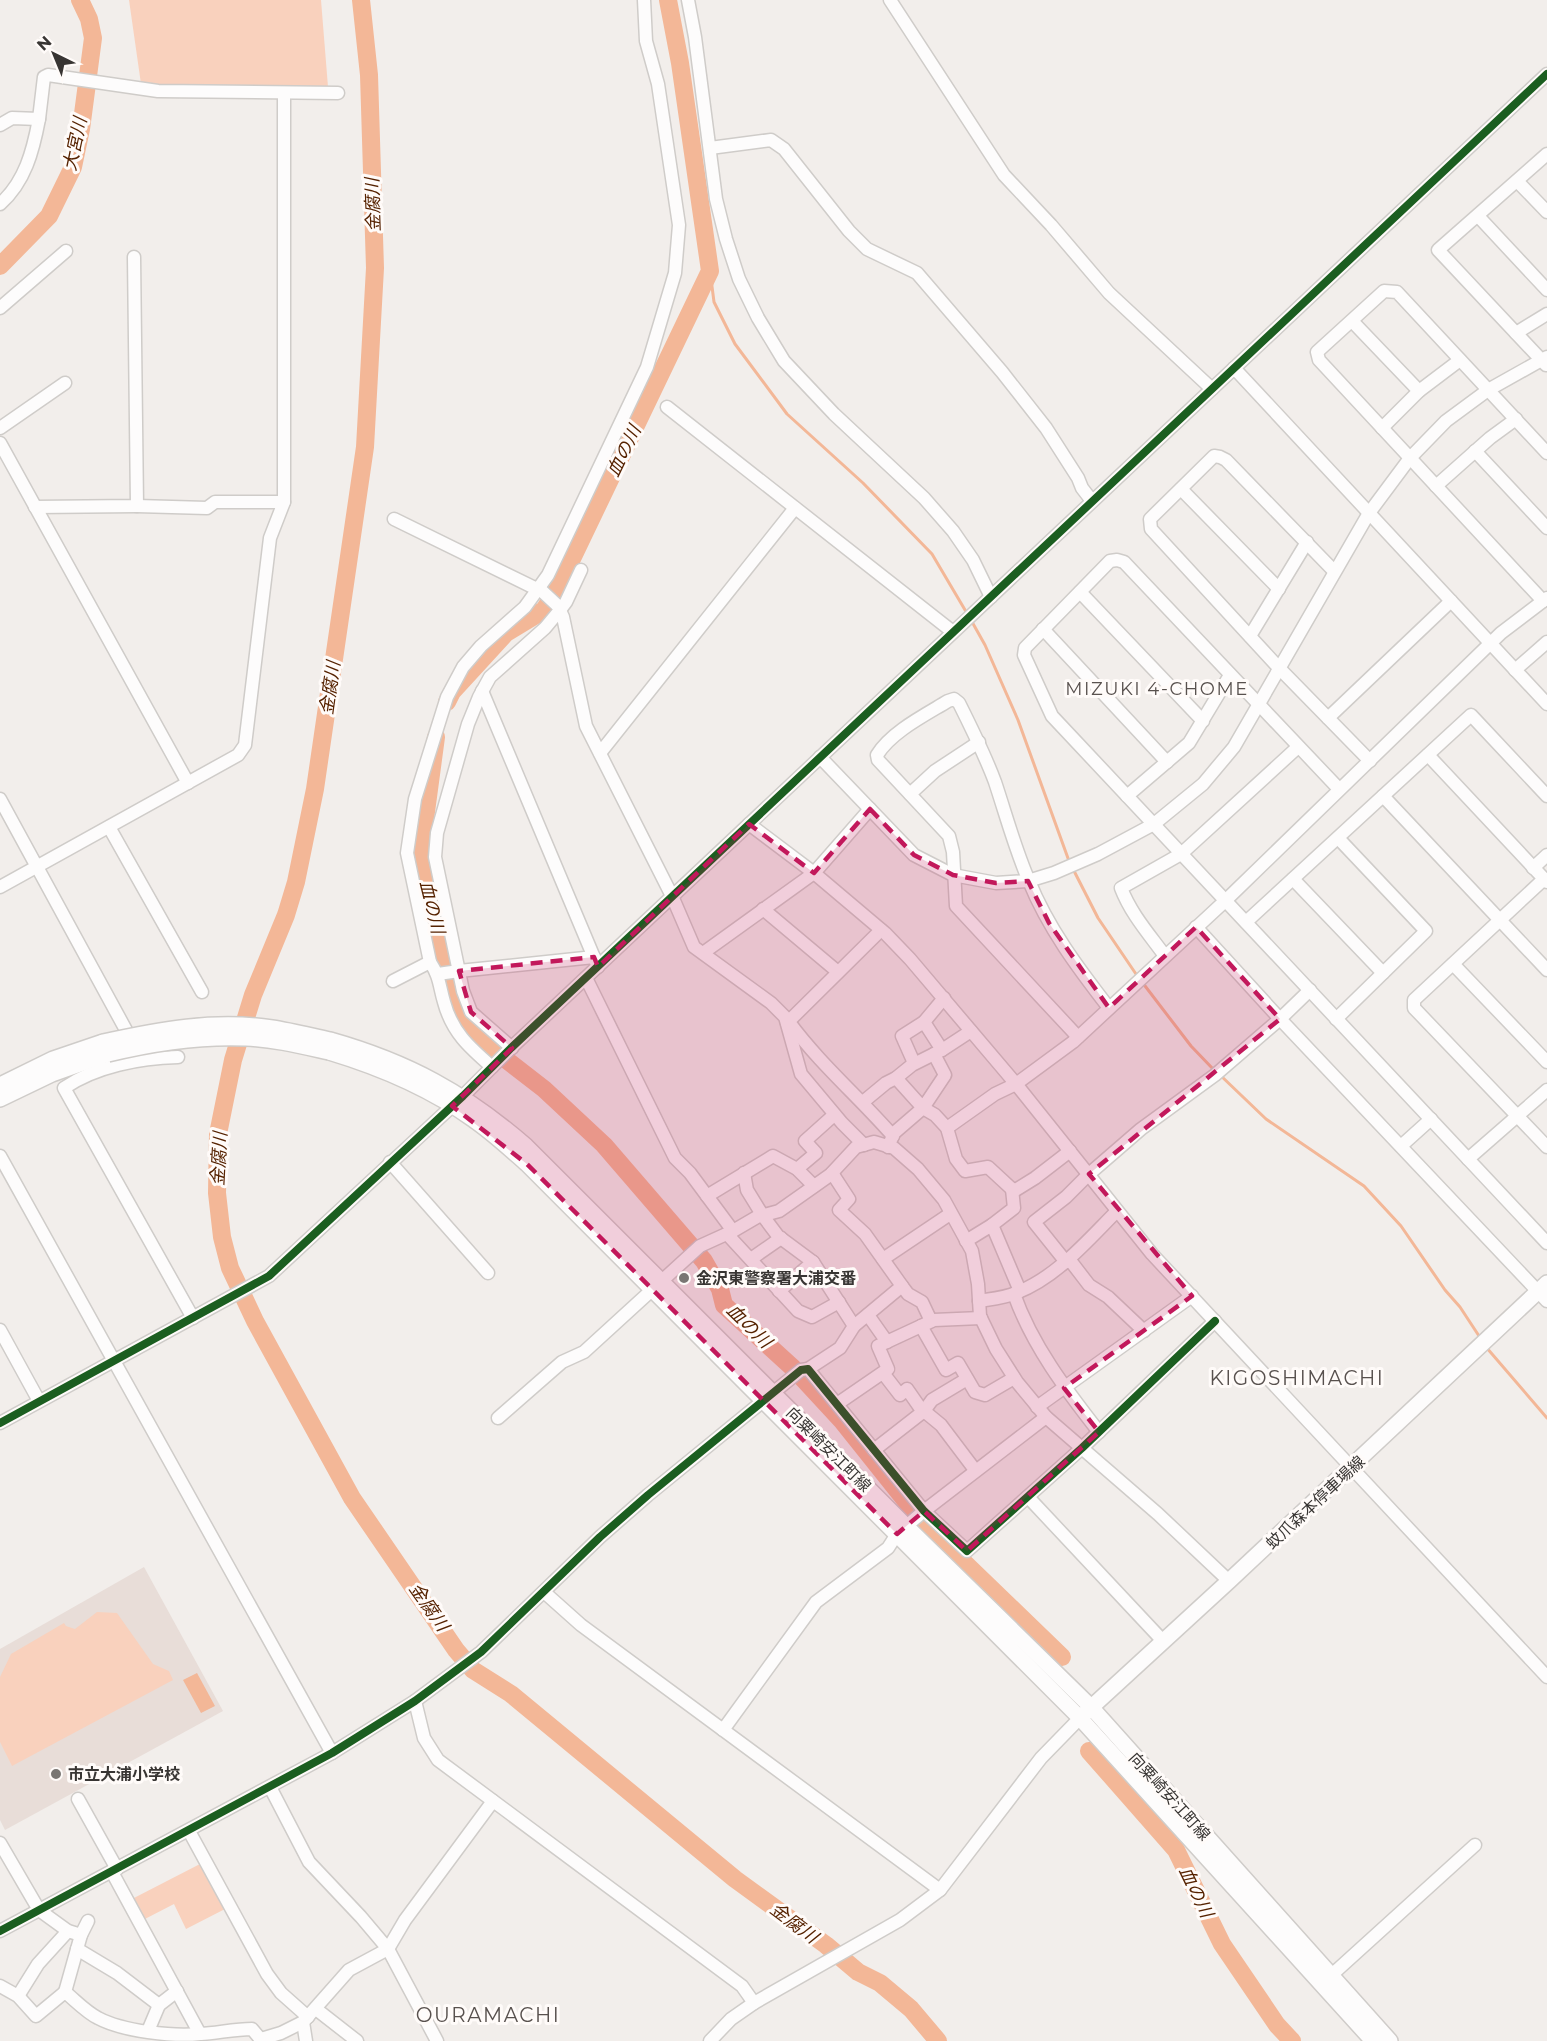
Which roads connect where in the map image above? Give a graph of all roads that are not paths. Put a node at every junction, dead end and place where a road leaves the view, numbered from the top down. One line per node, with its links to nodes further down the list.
1 (644, 0): 51 (street)
2 (688, 0): 9 (street)
3 (890, 0): 26 (street)
4 (1547, 74): 24 (street)
5 (284, 93): 6 (street); 7 (street); 40 (street)
6 (338, 93)
7 (39, 119): 8 (street); 12 (street)
8 (0, 125)
9 (710, 148): 39 (street); 53 (street)
10 (1547, 154): 11 (street)
11 (1517, 180): 13 (street); 14 (street)
12 (0, 204)
13 (1547, 212)
14 (1478, 216): 17 (street); 21 (street)
15 (66, 251): 18 (street)
16 (134, 257): 41 (street)
17 (1547, 290)
18 (0, 308)
19 (1547, 314): 21 (street)
20 (1352, 321): 22 (street); 28 (street); 32 (street)
21 (1516, 333): 23 (street)
22 (1460, 360): 27 (street); 28 (street)
23 (1545, 361): 27 (street)
24 (1234, 368): 26 (street); 44 (street)
25 (65, 383): 31 (street)
26 (1212, 389): 39 (street)
27 (1488, 390): 30 (street); 36 (street)
28 (1419, 391): 32 (street)
29 (668, 407): 43 (street)
30 (1516, 419): 34 (street); 35 (street)
31 (0, 428)
32 (1382, 428): 36 (street)
33 (0, 442): 42 (street)
34 (1475, 451): 37 (street); 46 (street)
35 (1547, 453)
36 (1410, 458): 37 (street); 44 (street)
37 (1436, 486): 54 (street)
38 (1181, 489): 47 (street); 50 (street); 59 (street)
39 (1092, 501): 53 (street)
40 (284, 502): 41 (street); 77 (street)
41 (137, 506): 42 (street)
42 (35, 507): 77 (street)
43 (795, 508): 57 (street); 72 (street)
44 (1369, 513): 49 (street); 55 (street)
45 (394, 519): 51 (street)
46 (1547, 528)
47 (1307, 542): 49 (street); 50 (street)
48 (581, 570): 56 (street)
49 (1334, 571): 62 (street)
50 (1279, 589): 59 (street)
51 (541, 591): 56 (street); 108 (street)
52 (1080, 591): 58 (street); 64 (street); 69 (street)
53 (991, 597): 57 (street)
54 (1545, 600): 61 (street)
55 (1451, 601): 61 (street); 68 (street)
56 (559, 608): 65 (street); 72 (street)
57 (957, 628): 74 (street)
58 (1043, 629): 76 (street); 80 (street)
59 (1250, 636): 62 (street)
60 (1547, 642): 63 (street)
61 (1491, 643): 63 (street); 75 (street)
62 (1279, 668): 67 (street); 68 (street)
63 (1515, 670): 66 (street)
64 (1230, 675): 67 (street); 69 (street)
65 (482, 691): 109 (street); 112 (street)
66 (1547, 703)
67 (1258, 705): 71 (street); 86 (street)
68 (1328, 718): 75 (street)
69 (1203, 721): 76 (street)
70 (979, 742): 79 (street); 79 (street); 97 (street)
71 (1298, 747): 78 (street); 89 (street)
72 (600, 753): 99 (street)
73 (1428, 755): 81 (street); 82 (street); 92 (street)
74 (820, 757): 84 (street); 85 (street)
75 (1370, 761): 78 (street)
76 (1167, 762): 80 (street)
77 (188, 783): 87 (street)
78 (1339, 789): 100 (street)
79 (910, 794): 94 (street)
80 (1127, 796): 86 (street)
81 (1383, 796): 88 (street); 102 (street)
82 (1547, 796)
83 (0, 799): 91 (street)
84 (870, 809): 93 (street); 94 (street)
85 (749, 824): 93 (street); 99 (street)
86 (1154, 824): 89 (street); 97 (street)
87 (109, 827): 91 (street); 119 (street)
88 (1338, 838): 95 (street); 114 (street)
89 (1181, 854): 100 (street); 107 (street)
90 (1547, 855): 92 (street)
91 (37, 867): 98 (street); 132 (street)
92 (1533, 868): 96 (street)
93 (814, 873): 101 (street); 105 (street)
94 (953, 875): 97 (street); 127 (street)
95 (1293, 879): 103 (street); 114 (street)
96 (1545, 880): 102 (street)
97 (1028, 881): 121 (street)
98 (0, 887)
99 (672, 896): 106 (street); 109 (street)
100 (1225, 901): 103 (street); 104 (street)
101 (764, 909): 106 (street); 113 (street)
102 (1500, 920): 110 (street); 111 (street)
103 (1246, 922): 118 (street)
104 (1196, 927): 107 (street); 123 (street)
105 (881, 930): 113 (street); 120 (street)
106 (702, 953): 124 (street)
107 (1165, 956): 121 (street)
108 (429, 962): 115 (street); 117 (street)
109 (596, 962): 112 (street); 116 (street)
110 (1453, 964): 133 (street); 145 (street)
111 (1547, 970)
112 (459, 971): 115 (street); 129 (street)
113 (838, 972): 124 (street)
114 (1383, 973): 122 (street)
115 (438, 974): 135 (street)
116 (586, 978): 129 (street); 162 (street)
117 (393, 981)
118 (1310, 990): 122 (street); 123 (street)
119 (202, 992)
120 (944, 998): 125 (street); 126 (street)
121 (1109, 1008): 127 (street)
122 (1336, 1018): 146 (street)
123 (1280, 1019): 150 (street); 159 (street)
124 (788, 1022): 142 (street); 144 (street)
125 (924, 1022): 130 (street); 134 (street)
126 (971, 1031): 130 (street); 138 (street)
127 (1078, 1037): 138 (street)
128 (105, 1048): 137 (main road, 向粟崎安江町線); 140 (main road, 向粟崎安江町線); 141 (main road, 向粟崎安江町線, bridge)
129 (511, 1048): 135 (street)
130 (938, 1052): 134 (street); 143 (street)
131 (178, 1057): 132 (street)
132 (143, 1060): 187 (street)
133 (1547, 1062)
134 (914, 1064): 136 (street)
135 (492, 1066): 141 (street)
136 (896, 1078): 142 (street); 143 (street)
137 (0, 1084)
138 (1016, 1084): 147 (street); 152 (street)
139 (1547, 1090): 145 (street)
140 (0, 1099)
141 (458, 1101): 155 (street); 178 (main road, 向粟崎安江町線)
142 (863, 1102): 148 (street)
143 (923, 1108): 147 (street); 148 (street)
144 (834, 1115): 149 (street); 156 (street)
145 (1518, 1117): 151 (street); 154 (street)
146 (1431, 1119): 150 (street); 154 (street)
147 (947, 1128): 161 (street)
148 (891, 1141): 149 (street); 165 (street)
149 (864, 1145): 158 (street)
150 (1401, 1146): 181 (street)
151 (1547, 1147)
152 (1070, 1151): 159 (street); 161 (street)
153 (0, 1156): 195 (street)
154 (1468, 1160): 172 (street)
155 (390, 1162): 177 (street); 187 (street)
156 (797, 1169): 157 (street); 160 (street)
157 (744, 1173): 162 (street); 166 (street)
158 (832, 1173): 160 (street); 174 (street)
159 (1089, 1174): 164 (street); 167 (street)
160 (814, 1186): 166 (street)
161 (1011, 1189): 163 (street)
162 (707, 1196): 169 (street)
163 (1014, 1209): 167 (street); 168 (street)
164 (1117, 1211): 175 (street); 183 (street)
165 (950, 1214): 171 (street); 174 (street)
166 (763, 1216): 169 (street); 170 (street)
167 (1034, 1222): 175 (street)
168 (992, 1225): 171 (street); 182 (street)
169 (730, 1233): 173 (street); 178 (street)
170 (781, 1238): 173 (street); 176 (street)
171 (966, 1241): 184 (street)
172 (1547, 1243)
173 (751, 1259): 180 (street)
174 (883, 1259): 179 (street)
175 (1067, 1261): 182 (street); 193 (street)
176 (813, 1262): 180 (street); 185 (street)
177 (488, 1273)
178 (657, 1286): 201 (main road, 向粟崎安江町線); 207 (street)
179 (902, 1286): 186 (street); 190 (street)
180 (779, 1291): 185 (street)
181 (1544, 1292): 212 (main road, 蚊爪森本停車場線)
182 (1017, 1293): 184 (street); 200 (street)
183 (1192, 1296): 189 (street); 193 (street)
184 (979, 1301): 188 (street)
185 (839, 1302): 191 (street)
186 (868, 1315): 191 (street); 194 (street)
187 (193, 1318): 195 (street)
188 (981, 1318): 190 (street); 198 (street)
189 (1215, 1321): 209 (street); 212 (street)
190 (926, 1324): 194 (street); 199 (street)
191 (854, 1326): 196 (street)
192 (0, 1330): 202 (street)
193 (1143, 1331): 200 (street)
194 (886, 1342): 197 (street)
195 (114, 1361): 202 (street); 224 (street)
196 (801, 1372): 201 (street); 203 (street)
197 (883, 1373): 203 (street); 205 (street)
198 (1014, 1378): 199 (street); 204 (street)
199 (967, 1379): 205 (street)
200 (1064, 1388): 204 (street); 209 (street)
201 (769, 1398): 216 (main road, 向粟崎安江町線); 218 (street)
202 (39, 1401): 208 (street)
203 (837, 1404): 211 (street)
204 (1037, 1407): 206 (street)
205 (924, 1411): 211 (street); 213 (street)
206 (1046, 1417): 210 (street); 213 (street)
207 (498, 1418)
208 (0, 1423)
209 (1099, 1432): 210 (street)
210 (1082, 1448): 214 (street); 217 (street)
211 (874, 1450): 215 (street)
212 (1351, 1468): 217 (main road, 蚊爪森本停車場線); 220 (street)
213 (975, 1470): 215 (street)
214 (1028, 1497): 215 (street); 219 (street)
215 (923, 1511): 216 (street)
216 (903, 1529): 222 (main road, 向粟崎安江町線); 223 (street)
217 (1229, 1581): 219 (main road, 蚊爪森本停車場線)
218 (544, 1592): 221 (street); 223 (street)
219 (1163, 1641): 222 (main road, 蚊爪森本停車場線)
220 (1547, 1677)
221 (416, 1701): 224 (street); 227 (street)
222 (1085, 1713): 232 (street); 240 (main road, 向粟崎安江町線)
223 (723, 1730): 232 (street)
224 (332, 1754): 225 (street)
225 (270, 1787): 228 (street); 239 (street)
226 (78, 1799): 231 (street)
227 (493, 1801): 239 (street); 245 (street)
228 (189, 1831): 231 (street); 247 (street)
229 (0, 1843): 233 (street)
230 (1476, 1845): 240 (street)
231 (114, 1870): 233 (street); 242 (street)
232 (939, 1890): 245 (street)
233 (39, 1910): 235 (street); 236 (street)
234 (88, 1921): 237 (street)
235 (0, 1931)
236 (68, 1931): 237 (street); 244 (street)
237 (81, 1935): 238 (street)
238 (77, 1949): 243 (street); 246 (street)
239 (388, 1949): 247 (street); 253 (street)
240 (1326, 1981): 255 (main road, 向粟崎安江町線); 256 (main road, 向粟崎安江町線)
241 (0, 1986): 244 (street)
242 (177, 1991): 246 (street); 249 (street)
243 (65, 1992): 244 (street); 248 (street)
244 (18, 1996)
245 (754, 2003): 254 (street)
246 (159, 2005): 248 (street)
247 (309, 2016): 250 (street); 251 (street); 252 (street)
248 (148, 2031): 249 (street)
249 (200, 2034): 250 (street)
250 (261, 2040)
251 (306, 2041)
252 (357, 2041)
253 (437, 2041)
254 (710, 2041)
255 (1373, 2041)
256 (1390, 2041)

